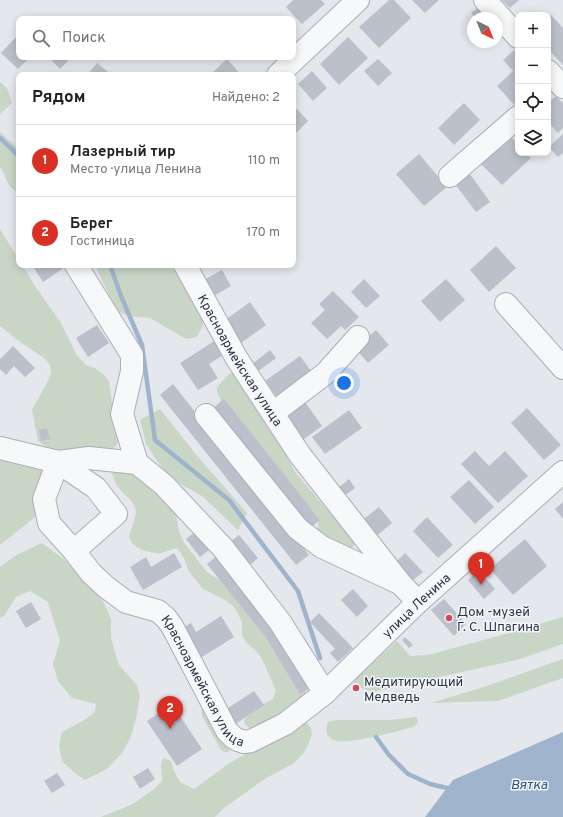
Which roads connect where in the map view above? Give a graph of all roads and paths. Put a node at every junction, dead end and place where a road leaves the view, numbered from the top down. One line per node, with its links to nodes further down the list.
1 (358, 0): 4 (street)
2 (485, 0): 3 (street)
3 (515, 34)
4 (296, 58)
5 (294, 60): 6 (street)
6 (281, 72)
7 (516, 120): 8 (street)
8 (450, 176)
9 (78, 268): 18 (street)
10 (187, 268): 14 (street, Красноармейская улица)
11 (506, 304): 13 (street)
12 (358, 337): 14 (street)
13 (563, 368)
14 (273, 413): 21 (street, Красноармейская улица)
15 (206, 415): 21 (street)
16 (0, 448): 17 (street)
17 (58, 462): 18 (street); 20 (street, Красноармейская улица); 20 (street)
18 (137, 463): 23 (street)
19 (563, 472): 22 (street, улица Ленина)
20 (74, 551): 23 (street, Красноармейская улица)
21 (400, 583): 22 (street, Красноармейская улица)
22 (418, 602): 23 (street, улица Ленина)
23 (325, 693)

